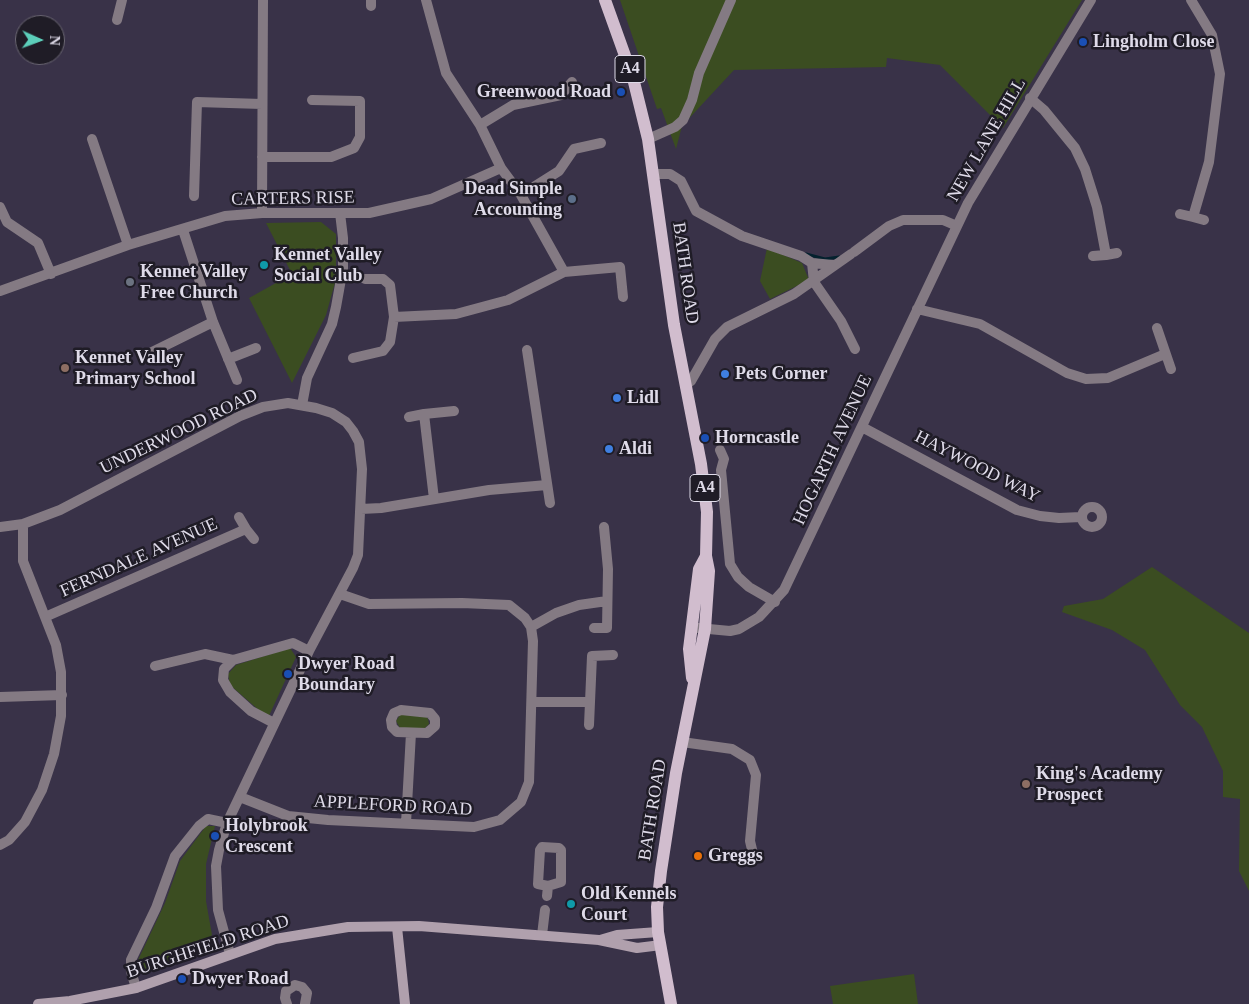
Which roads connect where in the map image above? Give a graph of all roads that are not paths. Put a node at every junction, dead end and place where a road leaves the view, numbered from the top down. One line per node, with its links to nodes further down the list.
1 (122, 0): 8 (street)
2 (263, 0): 12 (street)
3 (426, 0): 13 (street)
4 (605, 0): 15 (main road, BATH ROAD / A4)
5 (731, 0): 15 (street)
6 (1091, 0): 10 (street, NEW LANE HILL)
7 (1191, 0): 25 (street)
8 (117, 20)
9 (572, 82): 13 (street)
10 (1030, 98): 26 (street, NEW LANE HILL); 29 (street)
11 (312, 100): 17 (street)
12 (262, 104): 17 (street); 21 (street)
13 (480, 125): 18 (street)
14 (92, 139): 28 (street)
15 (648, 139): 19 (main road, BATH ROAD / A4)
16 (601, 143): 20 (street)
17 (262, 157): 23 (street)
18 (501, 168): 20 (street); 24 (street, CARTERS RISE)
19 (654, 174): 30 (street); 51 (main road, BATH ROAD / A4)
20 (521, 195): 32 (street)
21 (194, 196)
22 (0, 207): 33 (street)
23 (262, 213): 24 (street, CARTERS RISE); 27 (street, CARTERS RISE)
24 (340, 213): 52 (street)
25 (1180, 214)
26 (957, 226): 31 (street, NEW LANE HILL); 38 (street, HOGARTH AVENUE)
27 (183, 230): 28 (street, CARTERS RISE); 40 (street)
28 (128, 244): 33 (street, CARTERS RISE)
29 (1093, 256)
30 (812, 263): 31 (street); 35 (street)
31 (834, 265): 35 (street, NEW LANE HILL)
32 (564, 272): 37 (street); 39 (street)
33 (51, 274): 36 (street, CARTERS RISE)
34 (365, 279): 39 (street)
35 (814, 282): 43 (street); 51 (street, NEW LANE HILL)
36 (0, 291)
37 (623, 297)
38 (917, 309): 45 (street); 56 (street, HOGARTH AVENUE)
39 (394, 317): 47 (street)
40 (212, 322): 46 (street); 48 (street)
41 (1157, 328): 45 (street)
42 (256, 348): 48 (street)
43 (855, 349)
44 (527, 350): 58 (street)
45 (1165, 354): 49 (street)
46 (144, 356)
47 (353, 358)
48 (228, 359): 50 (street)
49 (1171, 369)
50 (237, 380)
51 (685, 386): 69 (main road, BATH ROAD / A4)
52 (302, 405): 61 (street, UNDERWOOD ROAD); 64 (street, UNDERWOOD ROAD)
53 (454, 411): 54 (street)
54 (424, 414): 55 (street); 59 (street)
55 (409, 417)
56 (862, 427): 62 (street, HAYWOOD WAY); 72 (street, HOGARTH AVENUE)
57 (720, 450): 72 (street)
58 (547, 485): 59 (street); 60 (street)
59 (434, 499): 61 (street)
60 (550, 503)
61 (361, 509): 70 (street, UNDERWOOD ROAD)
62 (1081, 517)
63 (239, 518): 67 (street, FERNDALE AVENUE)
64 (23, 524): 65 (street, UNDERWOOD ROAD); 73 (street)
65 (0, 527)
66 (604, 527): 71 (street)
67 (246, 529): 68 (street, FERNDALE AVENUE); 73 (street, FERNDALE AVENUE)
68 (254, 539)
69 (706, 556): 76 (main road, BATH ROAD / A4); 77 (main road, BATH ROAD / A4)
70 (340, 594): 74 (street); 78 (street)
71 (607, 601): 74 (street); 75 (street)
72 (775, 602): 77 (street, HOGARTH AVENUE)
73 (45, 617): 83 (street)
74 (531, 627): 85 (street, APPLEFORD ROAD)
75 (594, 628)
76 (692, 628): 77 (street, HOGARTH AVENUE); 82 (main road, BATH ROAD / A4)
77 (705, 629): 82 (main road, BATH ROAD / A4)
78 (309, 651): 80 (street); 87 (street)
79 (613, 655): 86 (street)
80 (233, 660): 81 (street); 87 (street)
81 (155, 666)
82 (693, 681): 90 (main road, BATH ROAD / A4)
83 (62, 695): 84 (street); 94 (street)
84 (0, 698)
85 (532, 702): 86 (street); 93 (street, APPLEFORD ROAD)
86 (590, 702): 88 (street)
87 (274, 723): 91 (street)
88 (589, 725)
89 (412, 733): 93 (street)
90 (682, 742): 95 (street); 98 (main road, BATH ROAD / A4)
91 (240, 797): 92 (street); 93 (street, APPLEFORD ROAD)
92 (227, 823): 102 (street); 103 (street)
93 (406, 823)
94 (0, 845)
95 (754, 858)
96 (545, 910): 99 (street)
97 (397, 927): 99 (street, BURGHFIELD ROAD); 102 (street, BURGHFIELD ROAD); 108 (street)
98 (658, 932): 100 (street, BURGHFIELD ROAD); 101 (main road, BATH ROAD / A4)
99 (542, 935): 100 (street, BURGHFIELD ROAD)
100 (599, 940): 101 (street, BURGHFIELD ROAD)
101 (660, 946): 109 (main road, BATH ROAD / A4)
102 (230, 954): 103 (street, BURGHFIELD ROAD)
103 (136, 988): 104 (street, BURGHFIELD ROAD)
104 (70, 1003): 105 (street, BURGHFIELD ROAD)
105 (38, 1004)
106 (287, 1004): 107 (street)
107 (305, 1004)
108 (405, 1004)
109 (672, 1004)

